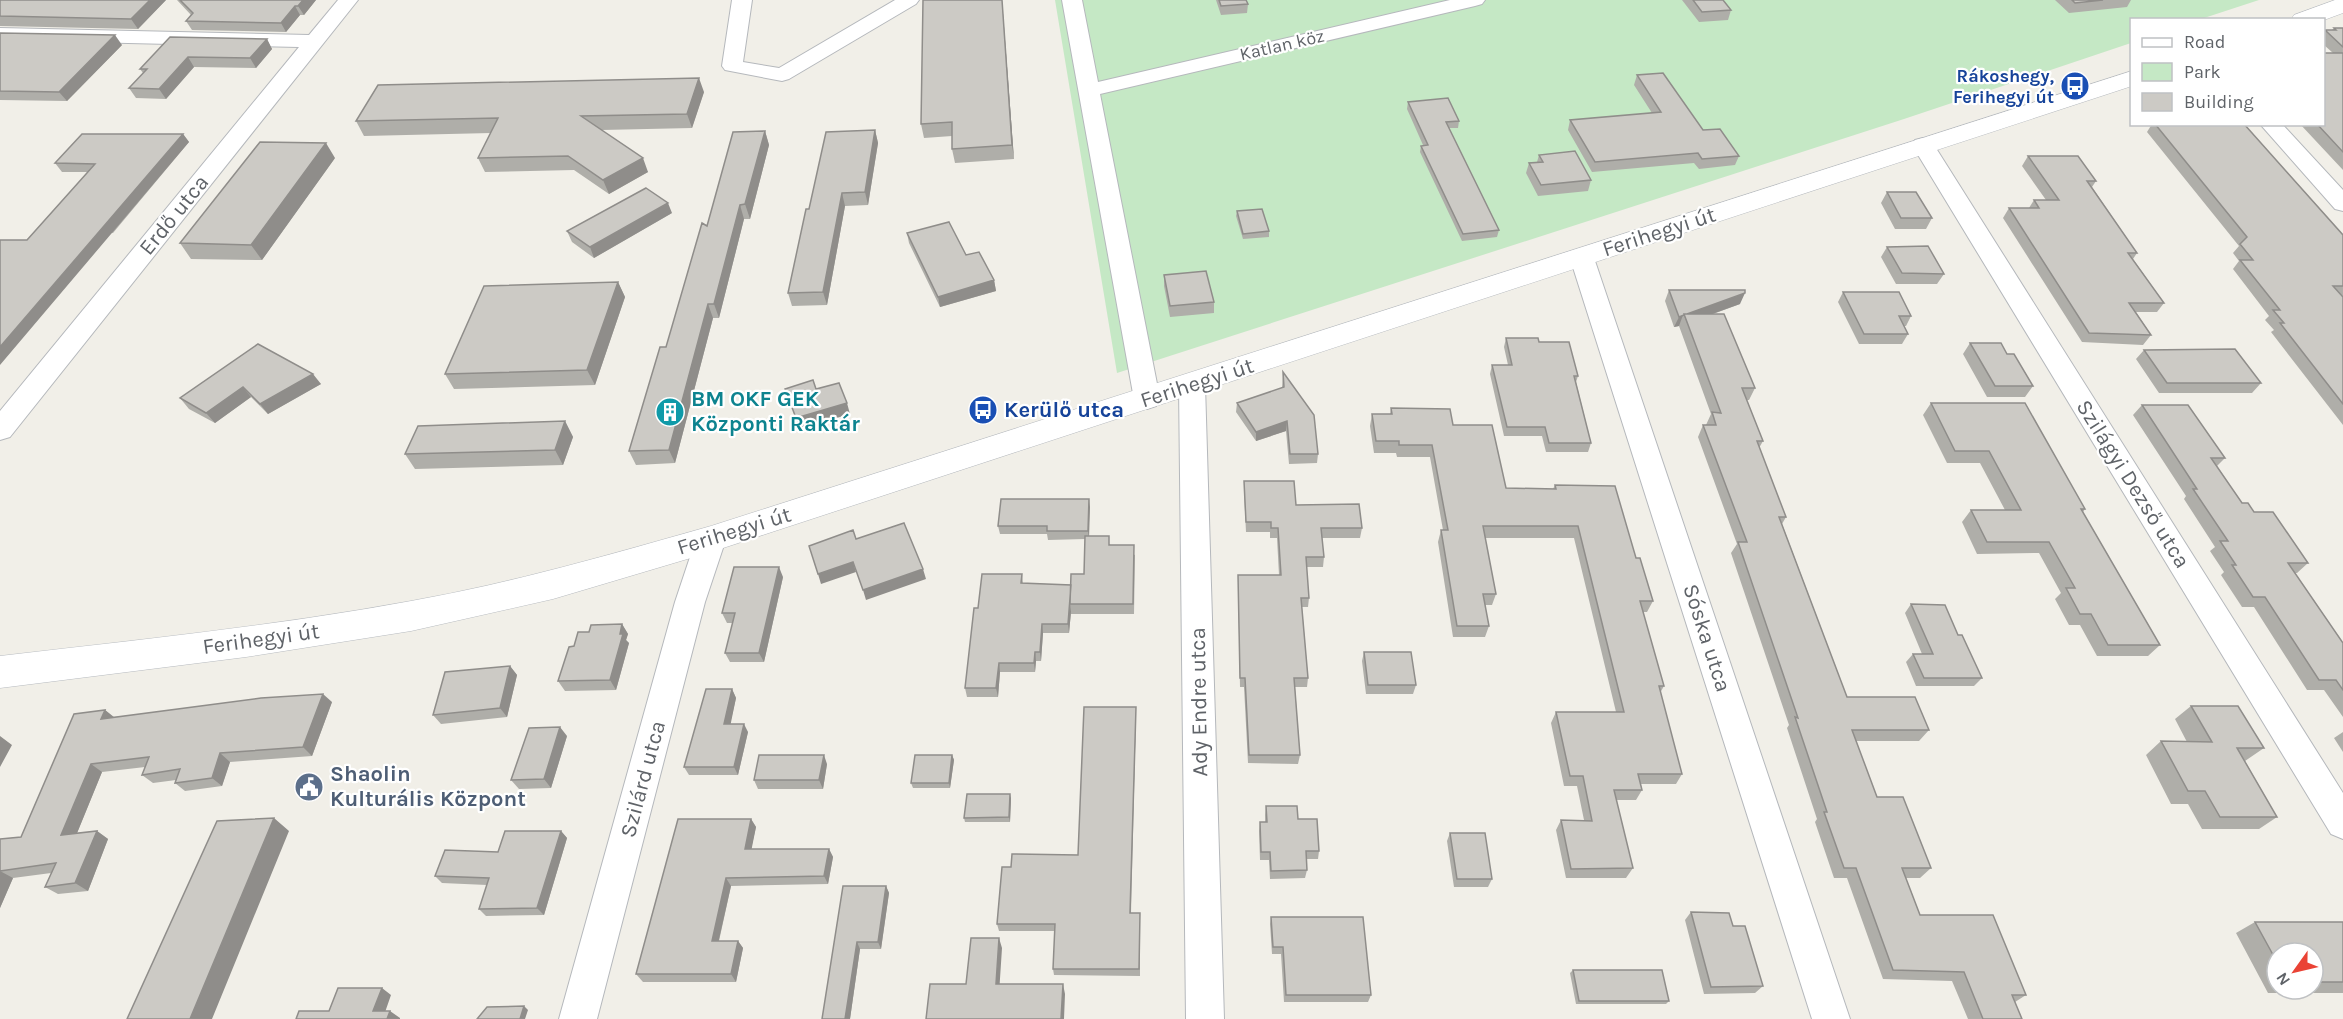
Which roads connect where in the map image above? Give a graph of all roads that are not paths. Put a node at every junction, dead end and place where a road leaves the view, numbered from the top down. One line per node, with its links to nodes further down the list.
1 (348, 0): 9 (street, Erdő utca)
2 (742, 0): 3 (street)
3 (909, 0)
4 (1072, 0): 11 (street)
5 (1476, 0): 11 (street, Katlan köz)
6 (2343, 5): 7 (main road)
7 (2307, 18)
8 (0, 34): 9 (street)
9 (314, 40): 18 (street, Erdő utca)
10 (2130, 79): 13 (main road, Ferihegyi út)
11 (1088, 91): 17 (street)
12 (2272, 126): 14 (street)
13 (1923, 145): 15 (main road, Ferihegyi út); 21 (street, Szilágyi Dezső utca)
14 (2343, 204)
15 (1582, 258): 16 (main road, Ferihegyi út); 24 (street, Sóska utca)
16 (1192, 385): 17 (main road, Ferihegyi út); 23 (street, Ady Endre utca)
17 (1147, 399): 19 (main road, Ferihegyi út)
18 (0, 430)
19 (711, 539): 20 (main road, Ferihegyi út); 22 (street, Szilárd utca)
20 (0, 672)
21 (2343, 823)
22 (578, 1019)
23 (1205, 1019)
24 (1831, 1019)

